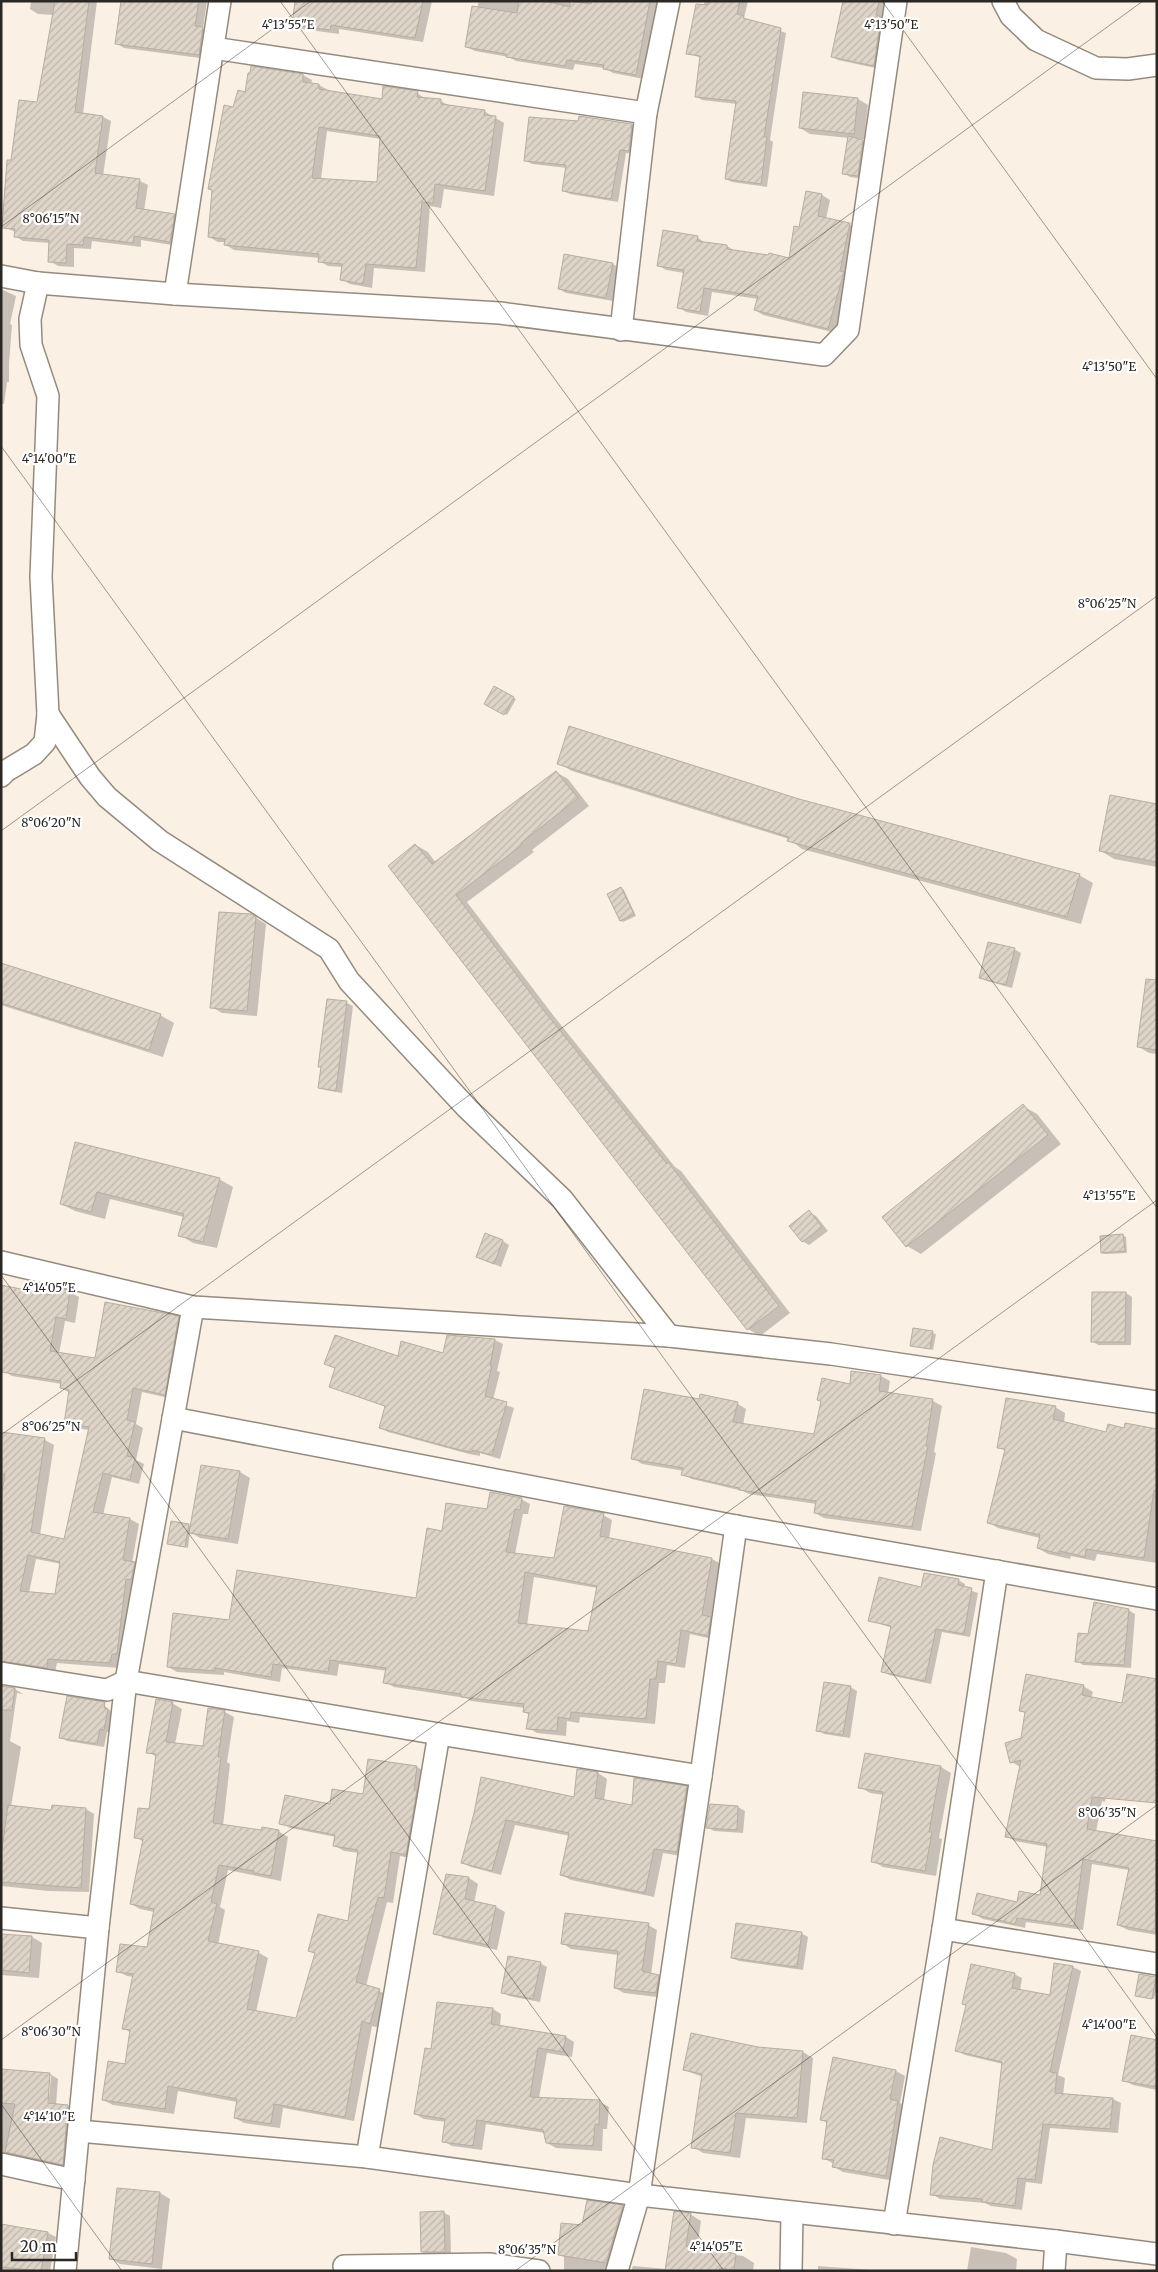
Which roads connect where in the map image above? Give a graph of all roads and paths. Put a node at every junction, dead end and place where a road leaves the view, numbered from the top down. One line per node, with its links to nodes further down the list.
1 (220, 1): 5 (street)
2 (669, 1): 7 (street)
3 (896, 1): 11 (street)
4 (1003, 1): 6 (street)
5 (213, 48): 7 (street); 10 (street)
6 (1157, 65)
7 (646, 113): 11 (street)
8 (1, 276): 9 (street)
9 (38, 283): 10 (street); 12 (street)
10 (175, 294): 11 (street)
11 (621, 330)
12 (48, 714): 13 (street); 16 (street)
13 (1, 776)
14 (1, 1262): 15 (street)
15 (193, 1307): 16 (street); 18 (street)
16 (669, 1336): 17 (street)
17 (1157, 1402)
18 (173, 1418): 19 (street); 23 (street)
19 (736, 1526): 20 (street); 25 (street)
20 (997, 1571): 21 (street); 28 (street)
21 (1157, 1599)
22 (1, 1673): 23 (street)
23 (126, 1681): 24 (street); 27 (street)
24 (439, 1734): 25 (street); 31 (street)
25 (701, 1776): 34 (street)
26 (1, 1918): 27 (street)
27 (98, 1928): 30 (street)
28 (943, 1930): 29 (street); 36 (street)
29 (1157, 1964)
30 (79, 2131): 31 (street); 33 (street)
31 (367, 2157): 34 (street)
32 (1, 2164): 33 (street)
33 (74, 2180): 40 (street)
34 (639, 2195): 35 (street); 42 (street)
35 (792, 2213): 36 (street); 43 (street)
36 (894, 2224): 37 (street)
37 (1056, 2241): 38 (street); 44 (street)
38 (1157, 2254)
39 (344, 2266): 41 (street)
40 (65, 2271)
41 (540, 2271)
42 (617, 2271)
43 (791, 2271)
44 (1054, 2271)

